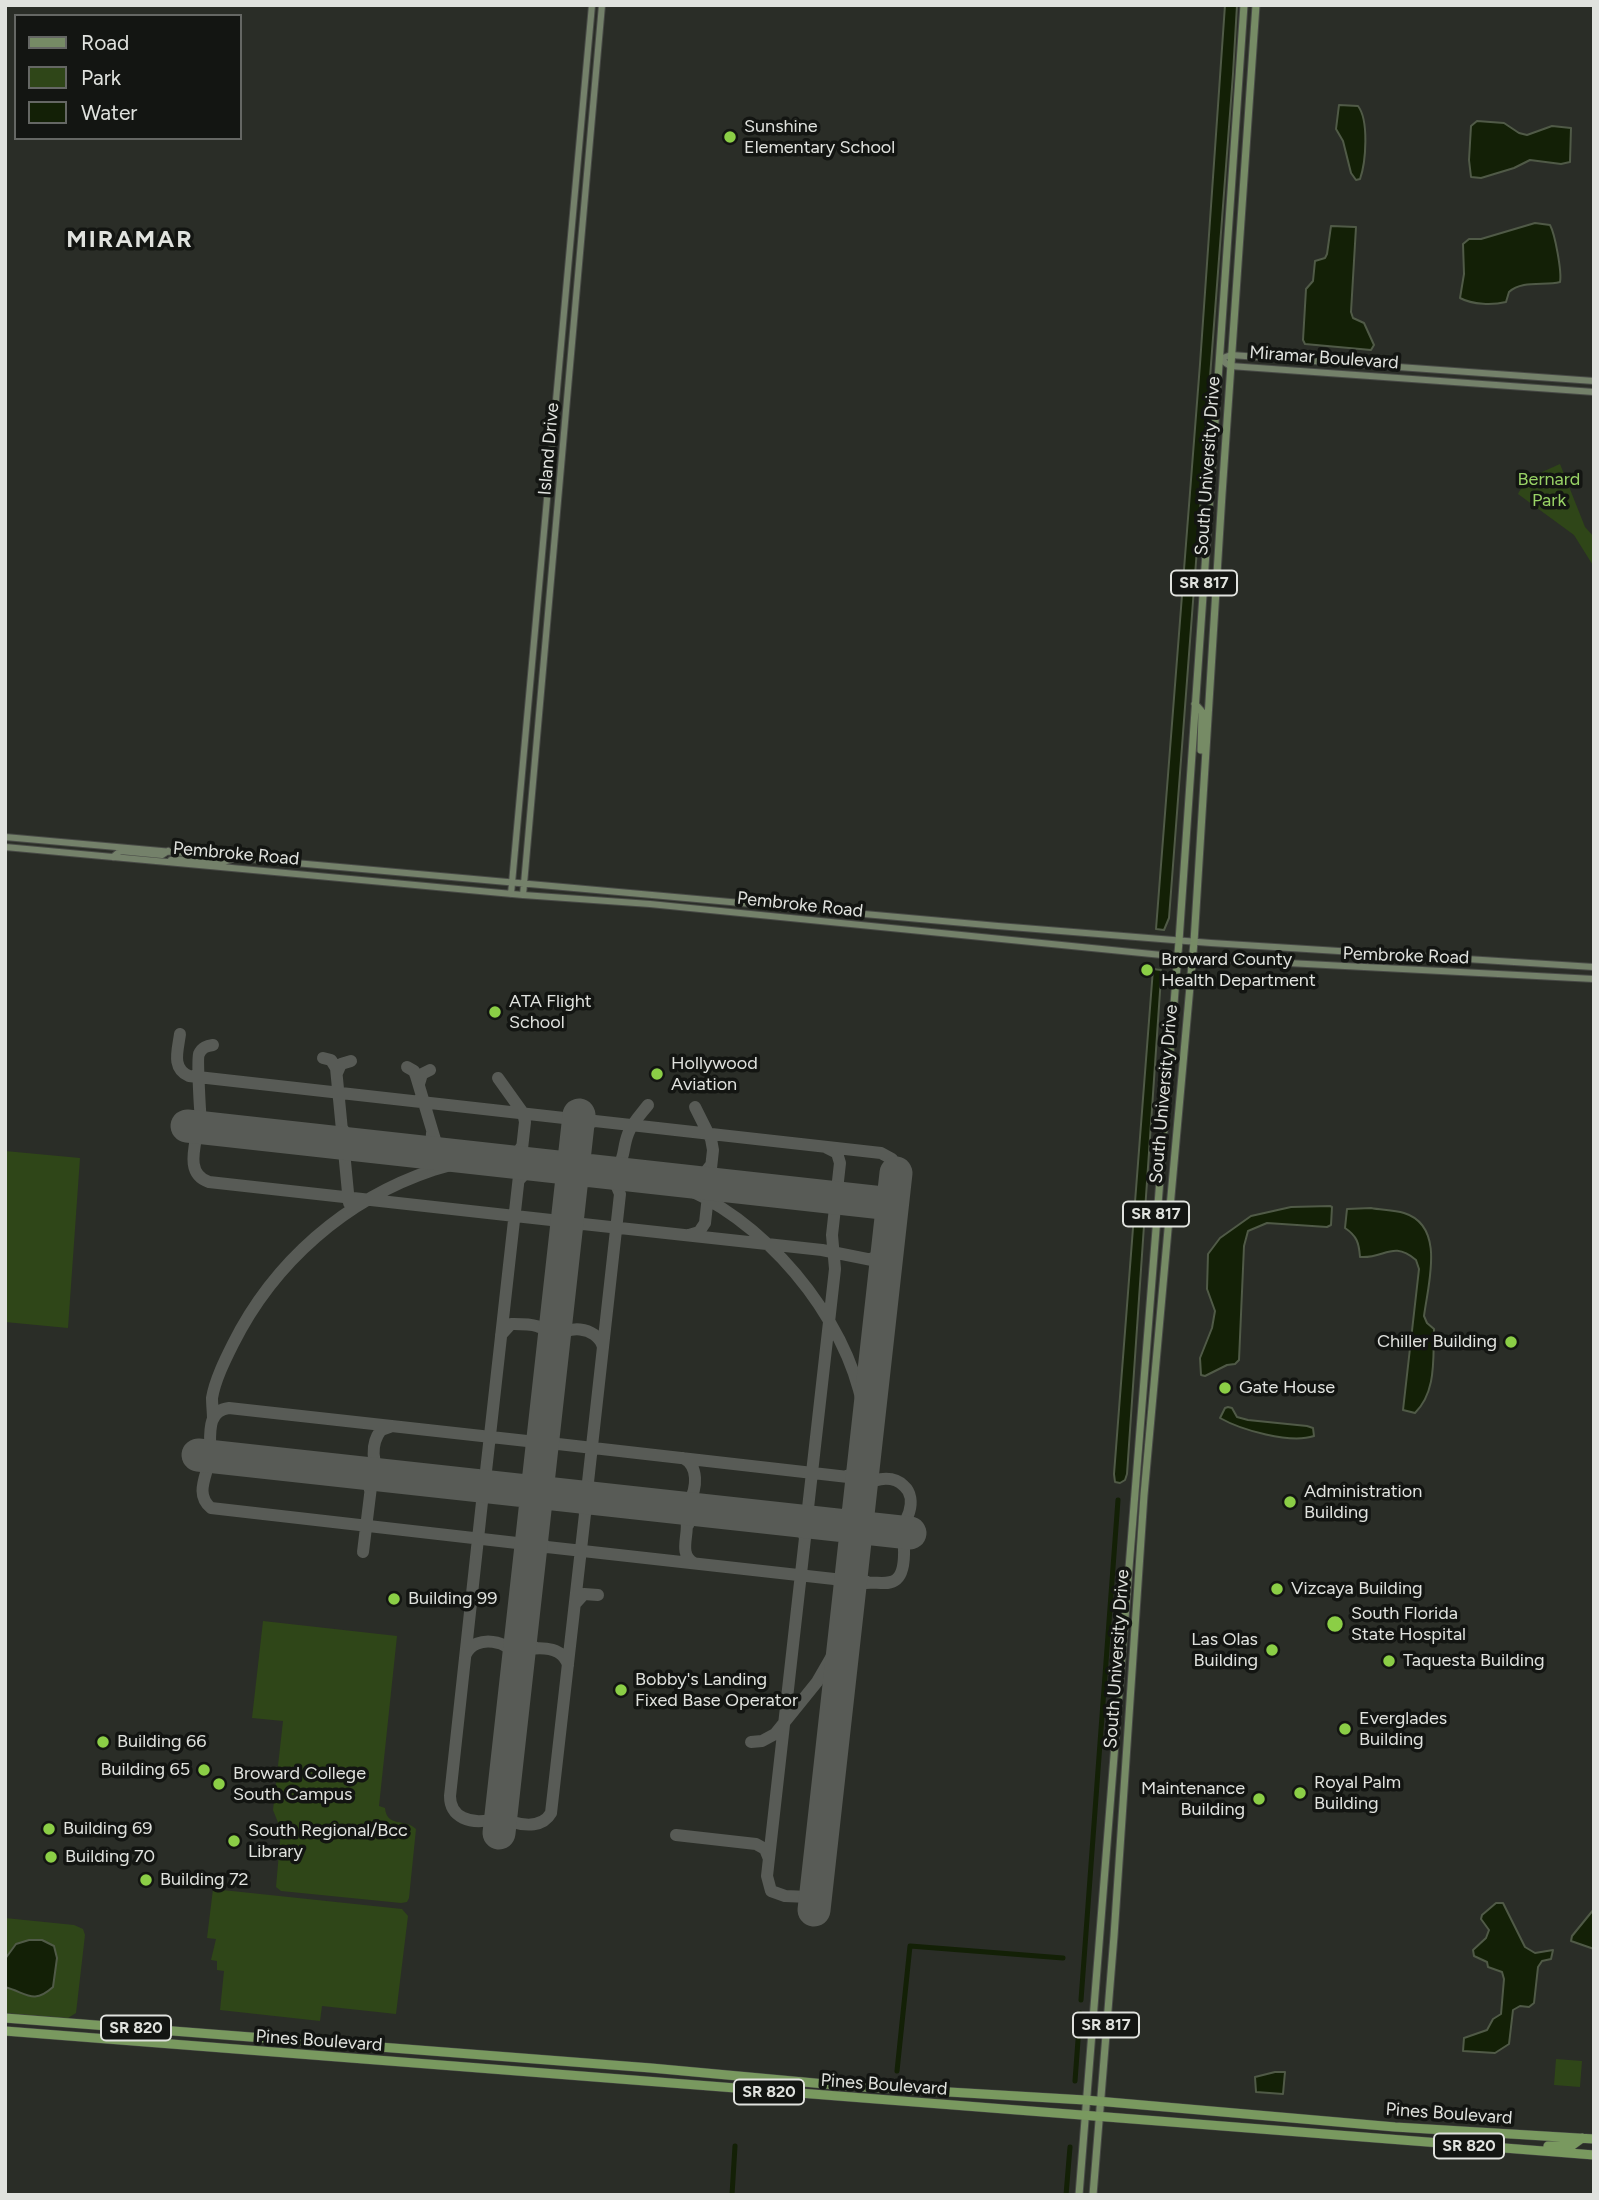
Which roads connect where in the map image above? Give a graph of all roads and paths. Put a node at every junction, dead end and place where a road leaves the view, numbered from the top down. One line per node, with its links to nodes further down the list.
1 (592, 5): 20 (main road, Island Drive)
2 (602, 5): 21 (main road, Island Drive)
3 (1244, 5): 5 (main road, South University Drive / SR 817)
4 (1256, 5): 6 (main road, South University Drive / SR 817)
5 (1236, 135): 6 (main road); 8 (main road, South University Drive / SR 817)
6 (1247, 151): 7 (main road, South University Drive / SR 817)
7 (1231, 355): 8 (main road, Miramar Boulevard); 9 (main road, South University Drive / SR 817); 10 (main road, Miramar Boulevard)
8 (1220, 359): 9 (main road, Miramar Boulevard); 12 (main road, South University Drive / SR 817)
9 (1230, 366): 11 (main road, Miramar Boulevard); 13 (main road, South University Drive / SR 817)
10 (1594, 381)
11 (1594, 392)
12 (1195, 704): 13 (main road); 24 (main road, South University Drive / SR 817)
13 (1204, 786): 25 (main road, South University Drive / SR 817)
14 (5, 837): 16 (main road, Pembroke Road)
15 (5, 847): 18 (main road, Pembroke Road)
16 (170, 850): 17 (main road, Pembroke Road); 18 (main road)
17 (236, 856): 19 (main road); 20 (main road, Pembroke Road)
18 (113, 857): 19 (main road, Pembroke Road)
19 (166, 862): 22 (main road, Pembroke Road)
20 (512, 882): 21 (main road, Pembroke Road); 22 (main road, Island Drive)
21 (524, 883): 23 (main road, Island Drive); 24 (main road, Pembroke Road)
22 (511, 894): 23 (main road, Pembroke Road)
23 (523, 895): 26 (main road, Pembroke Road)
24 (1179, 940): 25 (main road, Pembroke Road); 26 (main road, South University Drive / SR 817)
25 (1194, 942): 27 (main road, South University Drive / SR 817); 28 (main road, Pembroke Road)
26 (1177, 957): 27 (main road, Pembroke Road); 43 (main road, South University Drive / SR 817)
27 (1192, 958): 30 (main road, Pembroke Road); 44 (main road, South University Drive / SR 817)
28 (1516, 962): 29 (main road, Pembroke Road); 30 (main road)
29 (1594, 967)
30 (1516, 975): 31 (main road, Pembroke Road)
31 (1594, 979)
32 (5, 2018): 33 (highway, Pines Boulevard / SR 820)
33 (79, 2024): 35 (highway); 36 (highway, Pines Boulevard / SR 820)
34 (5, 2031): 35 (highway, Pines Boulevard / SR 820)
35 (68, 2036): 38 (highway, Pines Boulevard / SR 820)
36 (650, 2068): 37 (highway, Pines Boulevard / SR 820); 38 (highway)
37 (684, 2071): 39 (highway); 40 (highway, Pines Boulevard / SR 820)
38 (586, 2077): 39 (highway, Pines Boulevard / SR 820)
39 (647, 2082): 42 (highway, Pines Boulevard / SR 820)
40 (927, 2091): 41 (highway, Pines Boulevard / SR 820); 42 (highway)
41 (984, 2094): 43 (highway, Pines Boulevard / SR 820); 45 (highway)
42 (868, 2100): 45 (highway, Pines Boulevard / SR 820)
43 (1085, 2100): 44 (highway, Pines Boulevard / SR 820); 47 (main road, SR 817)
44 (1099, 2101): 46 (highway, Pines Boulevard / SR 820); 48 (main road, SR 817)
45 (926, 2105): 47 (highway, Pines Boulevard / SR 820)
46 (1244, 2113): 49 (highway, Pines Boulevard / SR 820); 50 (highway)
47 (1084, 2115): 48 (highway, Pines Boulevard / SR 820); 56 (main road, SR 817)
48 (1098, 2116): 50 (highway, Pines Boulevard / SR 820); 57 (main road, SR 817)
49 (1307, 2118): 51 (highway); 52 (highway, Pines Boulevard / SR 820)
50 (1220, 2125): 51 (highway, Pines Boulevard / SR 820)
51 (1245, 2127): 54 (highway, Pines Boulevard / SR 820)
52 (1582, 2138): 53 (highway, Pines Boulevard / SR 820); 54 (highway)
53 (1594, 2139)
54 (1500, 2148): 55 (highway, Pines Boulevard / SR 820)
55 (1594, 2155)
56 (1079, 2195)
57 (1093, 2195)

